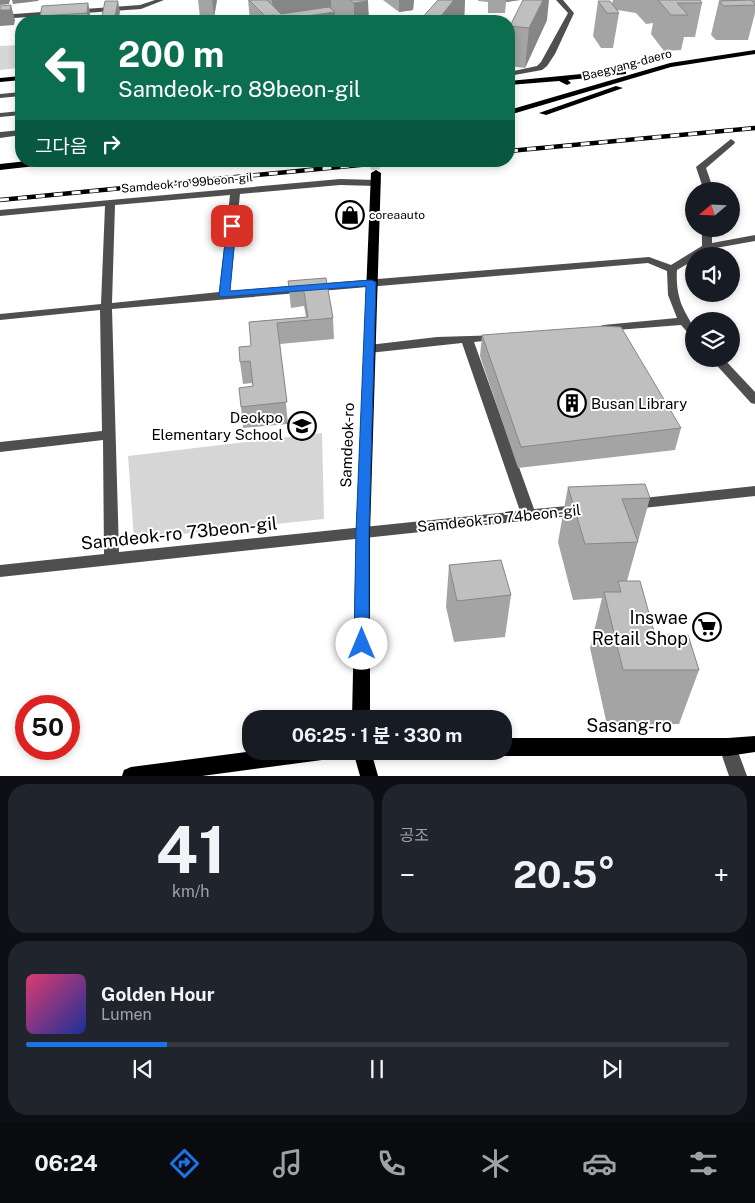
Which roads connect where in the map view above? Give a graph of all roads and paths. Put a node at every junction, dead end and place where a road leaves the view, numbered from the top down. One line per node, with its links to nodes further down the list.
1 (161, 0): 3 (street)
2 (559, 0): 9 (street)
3 (26, 15)
4 (15, 16): 5 (street)
5 (0, 17)
6 (755, 52): 8 (main road, Baegyang-daero)
7 (755, 60): 20 (main road, Baegyang-daero)
8 (670, 66): 11 (main road); 14 (main road, Baegyang-daero)
9 (515, 73)
10 (15, 79): 12 (main road)
11 (561, 79): 13 (main road); 14 (main road)
12 (0, 80)
13 (515, 83)
14 (583, 90): 17 (main road, Baegyang-daero)
15 (15, 95): 16 (street)
16 (0, 96)
17 (515, 111)
18 (15, 114): 19 (street)
19 (0, 115)
20 (515, 120)
21 (15, 134): 22 (street)
22 (0, 135)
23 (732, 142): 27 (street)
24 (15, 165): 25 (main road)
25 (0, 167)
26 (376, 178): 28 (street, Samdeok-ro 99beon-gil); 36 (main road, Samdeok-ro)
27 (706, 182)
28 (235, 192): 29 (street, Samdeok-ro 99beon-gil); 37 (street)
29 (110, 203): 30 (street, Samdeok-ro 99beon-gil); 38 (street)
30 (0, 213)
31 (707, 238): 33 (street)
32 (755, 238): 33 (street)
33 (707, 247)
34 (685, 261): 35 (street)
35 (672, 269): 36 (street); 40 (street)
36 (371, 282): 37 (street); 44 (main road, Samdeok-ro)
37 (224, 295): 38 (street)
38 (106, 306): 39 (street); 47 (street)
39 (0, 317)
40 (683, 321): 41 (street)
41 (594, 329)
42 (506, 337): 43 (street)
43 (467, 340): 44 (street); 52 (street)
44 (369, 349): 53 (main road, Samdeok-ro)
45 (724, 367): 46 (street)
46 (755, 400)
47 (110, 435): 48 (street); 54 (street)
48 (0, 446)
49 (755, 491): 50 (street)
50 (618, 506)
51 (598, 508): 52 (street, Samdeok-ro 74beon-gil)
52 (529, 515): 53 (street, Samdeok-ro 74beon-gil)
53 (363, 532): 54 (street, Samdeok-ro 73beon-gil); 56 (main road, Samdeok-ro)
54 (112, 559): 55 (street, Samdeok-ro 73beon-gil)
55 (0, 571)
56 (361, 710)
57 (755, 744): 59 (main road, Sasang-ro)
58 (512, 746): 59 (main road, Sasang-ro)
59 (728, 747): 64 (street)
60 (254, 760): 62 (main road)
61 (365, 760): 63 (main road)
62 (142, 775)
63 (369, 776)
64 (738, 776)

